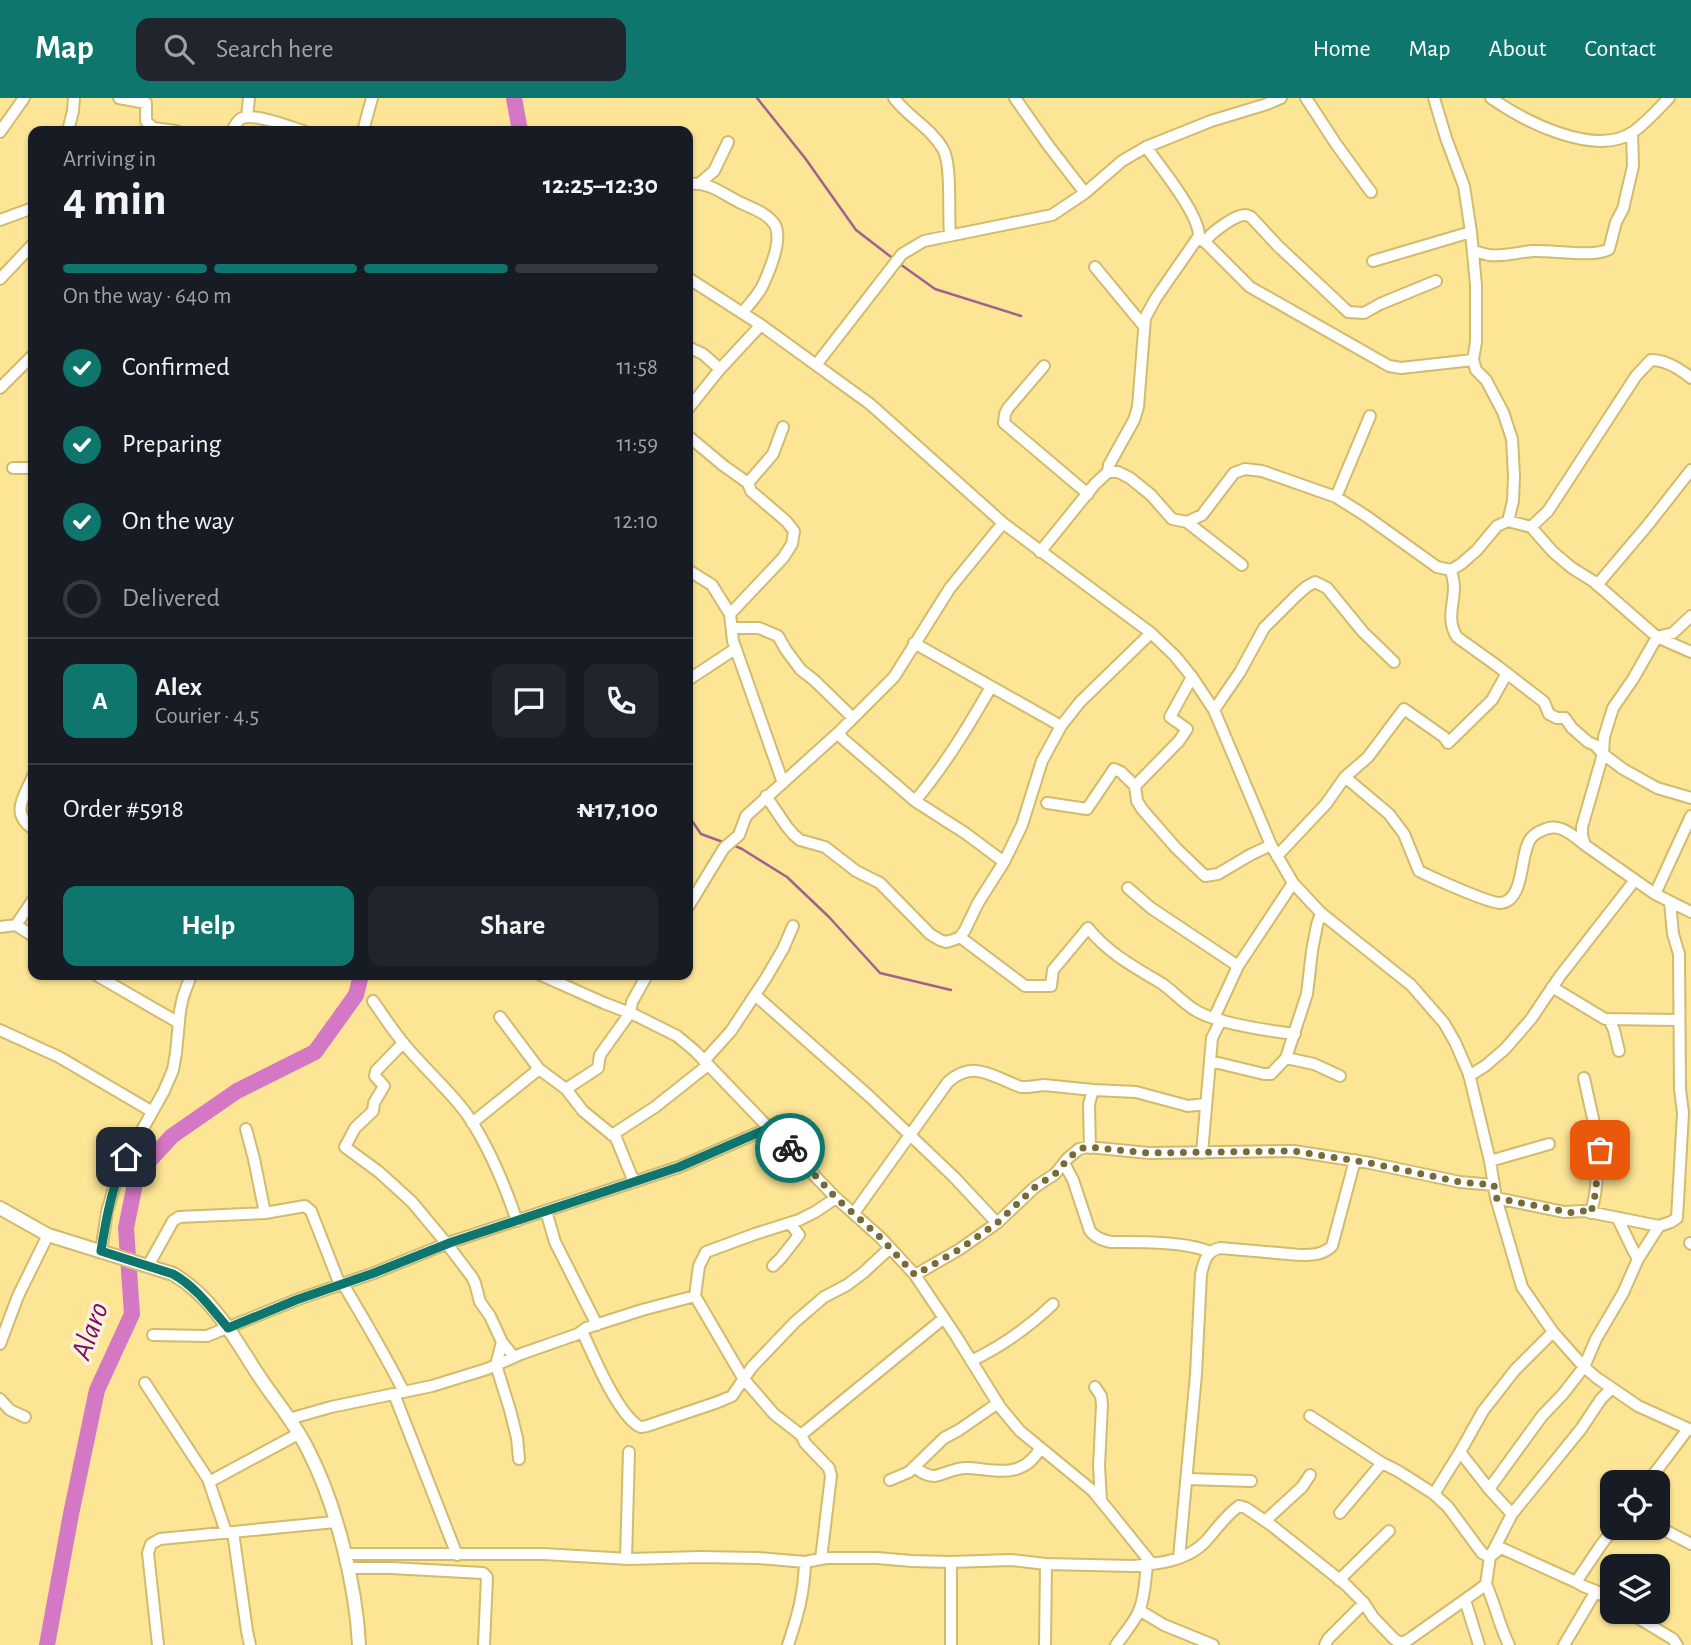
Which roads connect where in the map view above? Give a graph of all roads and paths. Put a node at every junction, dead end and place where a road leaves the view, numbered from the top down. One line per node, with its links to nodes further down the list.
1 (24, 98): 19 (street)
2 (74, 98): 14 (street)
3 (119, 98): 15 (street)
4 (249, 98): 13 (street)
5 (372, 98): 18 (street)
6 (894, 98): 30 (street)
7 (1015, 98): 26 (street)
8 (1282, 98): 22 (street)
9 (1306, 98): 25 (street)
10 (1434, 98): 29 (street)
11 (1491, 98): 20 (street)
12 (1669, 98): 20 (street)
13 (247, 117): 16 (street); 17 (street)
14 (69, 126)
15 (151, 126)
16 (234, 126)
17 (287, 126)
18 (364, 126)
19 (0, 132)
20 (1632, 133): 33 (street)
21 (728, 142): 23 (street)
22 (1146, 147): 26 (street); 31 (street)
23 (701, 183): 24 (street); 39 (street)
24 (693, 184)
25 (1371, 192)
26 (1085, 193): 30 (street)
27 (28, 210): 28 (street)
28 (0, 220)
29 (1471, 232): 33 (street); 34 (street)
30 (950, 235): 45 (street)
31 (1202, 240): 38 (street); 41 (street); 44 (street)
32 (28, 249): 36 (street)
33 (1473, 251): 44 (street)
34 (1373, 261)
35 (1095, 267): 41 (street)
36 (0, 278)
37 (693, 281): 39 (street)
38 (1436, 281)
39 (742, 313): 40 (street)
40 (761, 325): 45 (street); 47 (street)
41 (1143, 325): 57 (street)
42 (693, 350): 47 (street)
43 (28, 360): 49 (street)
44 (1473, 360): 61 (street)
45 (817, 365): 63 (street)
46 (1044, 366): 59 (street)
47 (720, 369): 50 (street)
48 (1691, 378): 64 (street)
49 (0, 388)
50 (693, 403)
51 (1370, 416): 60 (street)
52 (783, 428): 58 (street)
53 (693, 440): 58 (street)
54 (13, 468): 55 (street)
55 (28, 468)
56 (1691, 470): 69 (street)
57 (1108, 472): 59 (street); 62 (street)
58 (748, 483): 70 (street)
59 (1088, 494): 65 (street)
60 (1336, 497): 62 (street); 67 (street)
61 (1508, 521): 64 (street); 67 (street)
62 (1187, 522): 66 (street)
63 (1003, 523): 65 (street); 75 (street)
64 (1531, 527): 69 (street)
65 (1040, 552): 73 (street)
66 (1242, 565)
67 (1451, 570): 79 (street)
68 (693, 573): 70 (street)
69 (1597, 585): 74 (street)
70 (730, 614): 72 (street)
71 (1691, 616): 74 (street)
72 (732, 628): 76 (street); 84 (street)
73 (1151, 633): 81 (street); 85 (street)
74 (1657, 637): 77 (street); 87 (street)
75 (914, 643): 82 (street); 84 (street)
76 (735, 649): 80 (street); 89 (street)
77 (1691, 652)
78 (1394, 662): 83 (street)
79 (1507, 673): 87 (street); 88 (street)
80 (693, 677)
81 (1192, 677): 83 (street); 90 (street)
82 (991, 687): 85 (street); 94 (street)
83 (1214, 710): 100 (street)
84 (853, 718): 86 (street)
85 (1061, 726): 103 (street)
86 (839, 732): 89 (street); 94 (street)
87 (1603, 754): 93 (street); 98 (street)
88 (1345, 777): 99 (street); 102 (street)
89 (783, 783): 92 (street)
90 (1135, 786): 95 (street); 100 (street)
91 (28, 787): 97 (street)
92 (766, 796): 108 (street); 117 (street)
93 (1691, 797)
94 (915, 801): 103 (street)
95 (1047, 803)
96 (1691, 817): 107 (street)
97 (28, 826)
98 (1582, 827): 99 (street); 101 (street)
99 (1570, 833): 101 (street)
100 (1271, 845): 102 (street)
101 (1585, 845): 104 (street)
102 (1277, 856): 105 (street)
103 (1003, 862): 117 (street)
104 (1635, 880): 107 (street); 123 (street)
105 (1293, 883): 112 (street); 118 (street)
106 (1128, 887): 118 (street)
107 (1656, 894): 109 (street)
108 (693, 899)
109 (1670, 902): 111 (street); 130 (street)
110 (28, 908): 113 (street)
111 (1691, 912)
112 (1321, 913): 133 (street); 141 (street)
113 (16, 925): 115 (street); 116 (street)
114 (793, 926): 124 (street)
115 (0, 927)
116 (28, 933)
117 (960, 937): 128 (street)
118 (1238, 966): 128 (street)
119 (105, 980): 131 (street)
120 (189, 980): 131 (street)
121 (552, 980): 126 (street)
122 (643, 980): 126 (street)
123 (1552, 987): 129 (street); 141 (street)
124 (755, 995): 138 (street); 152 (street)
125 (373, 1001): 134 (street)
126 (630, 1013): 138 (street); 143 (street)
127 (500, 1017): 139 (street)
128 (1217, 1019): 133 (street); 137 (street)
129 (1609, 1019): 130 (street); 135 (street)
130 (1679, 1020): 147 (street)
131 (179, 1023): 146 (street)
132 (0, 1030): 146 (street)
133 (1295, 1034): 136 (street)
134 (403, 1043): 148 (street); 174 (street)
135 (1619, 1051)
136 (1286, 1058): 137 (street); 140 (street)
137 (1210, 1061): 145 (street)
138 (706, 1063): 149 (street); 151 (street)
139 (540, 1069): 143 (street); 148 (street)
140 (1339, 1076)
141 (1469, 1076): 157 (street)
142 (1584, 1078): 167 (street)
143 (566, 1089): 151 (street)
144 (1093, 1090): 145 (street); 152 (street); 154 (street)
145 (1205, 1104): 155 (street)
146 (151, 1111): 176 (street)
147 (1687, 1113): 172 (street)
148 (472, 1123): 169 (street)
149 (769, 1128): 159 (street); 161 (street)
150 (246, 1129): 165 (street)
151 (612, 1135): 159 (street)
152 (909, 1135): 166 (street); 171 (street)
153 (1549, 1144): 157 (street)
154 (1090, 1148): 155 (street); 158 (street)
155 (1202, 1153): 156 (street)
156 (1356, 1160): 160 (street); 177 (street)
157 (1490, 1161): 160 (street)
158 (1064, 1163): 171 (street); 177 (street)
159 (634, 1182): 164 (street)
160 (1494, 1185): 162 (street)
161 (836, 1198): 166 (street); 170 (street)
162 (1496, 1198): 167 (street); 189 (street)
163 (0, 1208): 173 (street)
164 (546, 1211): 169 (street); 186 (street)
165 (265, 1213): 179 (street); 182 (street)
166 (854, 1213): 175 (street)
167 (1591, 1213): 168 (street)
168 (1619, 1219): 172 (street); 178 (street)
169 (517, 1221): 174 (street)
170 (790, 1223): 180 (street); 183 (street)
171 (997, 1223): 181 (street)
172 (1659, 1226): 178 (street)
173 (48, 1235): 176 (street); 192 (street)
174 (447, 1244): 182 (street); 191 (street)
175 (890, 1248): 181 (street); 197 (street)
176 (101, 1251): 179 (street)
177 (1210, 1252): 218 (street)
178 (1639, 1259): 196 (street)
179 (148, 1266): 187 (street)
180 (773, 1266)
181 (915, 1275): 185 (street)
182 (342, 1284): 187 (street); 201 (street)
183 (695, 1296): 186 (street); 197 (street)
184 (1053, 1304): 194 (street)
185 (944, 1318): 194 (street); 209 (street)
186 (597, 1325): 188 (street)
187 (228, 1328): 190 (street); 206 (street)
188 (582, 1331): 193 (street); 197 (street)
189 (1553, 1332): 196 (street); 212 (street)
190 (153, 1335)
191 (502, 1342): 193 (street); 195 (street)
192 (0, 1344)
193 (514, 1357): 195 (street)
194 (971, 1361): 203 (street)
195 (496, 1365): 201 (street); 213 (street)
196 (1584, 1367): 200 (street); 222 (street)
197 (743, 1378): 209 (street)
198 (145, 1383): 221 (street)
199 (1095, 1387): 224 (street)
200 (1612, 1388): 207 (street); 226 (street)
201 (399, 1393): 206 (street); 235 (street)
202 (0, 1399): 205 (street)
203 (998, 1404): 210 (street); 215 (street)
204 (1310, 1416): 214 (street)
205 (25, 1417)
206 (289, 1419): 208 (street)
207 (1690, 1429): 216 (street)
208 (298, 1434): 221 (street); 228 (street)
209 (801, 1435): 239 (street)
210 (1041, 1448): 215 (street); 224 (street)
211 (629, 1452): 238 (street)
212 (1460, 1452): 222 (street); 223 (street)
213 (519, 1459)
214 (1382, 1463): 223 (street); 225 (street)
215 (914, 1467): 219 (street)
216 (1658, 1470)
217 (1310, 1475): 227 (street)
218 (1188, 1479): 220 (street); 237 (street)
219 (890, 1480)
220 (1251, 1481)
221 (209, 1482): 230 (street)
222 (1489, 1489): 226 (street)
223 (1434, 1494): 236 (street)
224 (1101, 1500): 243 (street)
225 (1340, 1513)
226 (1512, 1514): 236 (street)
227 (1265, 1521): 237 (street); 245 (street)
228 (335, 1522): 230 (street); 234 (street)
229 (1389, 1531): 245 (street)
230 (229, 1532): 254 (street); 255 (street)
231 (1670, 1533): 233 (street)
232 (1605, 1540): 246 (street)
233 (1691, 1544)
234 (345, 1554): 235 (street); 244 (street)
235 (457, 1555): 238 (street)
236 (1490, 1557): 246 (street); 247 (street)
237 (1179, 1558): 243 (street)
238 (626, 1559): 240 (street)
239 (821, 1559): 240 (street); 241 (street)
240 (806, 1562): 258 (street)
241 (951, 1562): 242 (street); 259 (street)
242 (1046, 1564): 243 (street); 260 (street)
243 (1149, 1564): 252 (street)
244 (349, 1568): 256 (street); 257 (street)
245 (1339, 1580): 251 (street)
246 (1576, 1581): 248 (street)
247 (1486, 1584): 250 (street); 265 (street)
248 (1596, 1591): 249 (street); 266 (street)
249 (1600, 1594)
250 (1465, 1600): 251 (street); 264 (street)
251 (1364, 1603): 263 (street)
252 (1139, 1610): 261 (street); 262 (street)
253 (1648, 1624): 267 (street)
254 (158, 1645)
255 (250, 1645)
256 (359, 1645)
257 (484, 1645)
258 (788, 1645)
259 (951, 1645)
260 (1045, 1645)
261 (1116, 1645)
262 (1213, 1645)
263 (1325, 1645)
264 (1479, 1645)
265 (1510, 1645)
266 (1564, 1645)
267 (1677, 1645)

